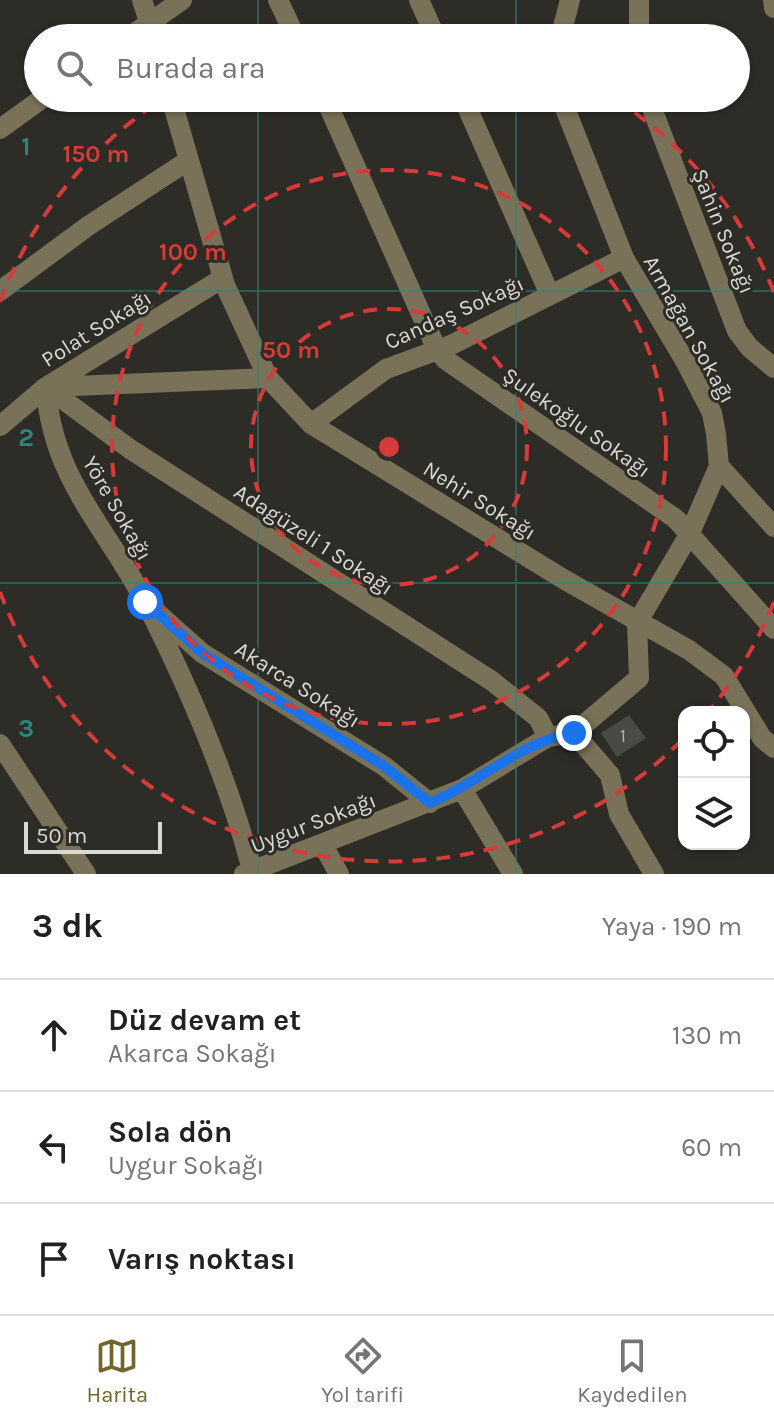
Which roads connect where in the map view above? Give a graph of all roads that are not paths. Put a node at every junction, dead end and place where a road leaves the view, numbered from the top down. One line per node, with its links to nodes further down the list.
1 (142, 0): 9 (street)
2 (182, 0): 10 (street)
3 (278, 0): 11 (street)
4 (419, 0): 12 (street)
5 (570, 0): 13 (street)
6 (639, 0): 14 (street)
7 (773, 0): 8 (street)
8 (774, 8)
9 (150, 24)
10 (158, 24)
11 (289, 24)
12 (430, 24)
13 (564, 24)
14 (639, 24)
15 (24, 112): 21 (street)
16 (175, 112): 22 (street, Nehir Sokağı)
17 (331, 112): 27 (street)
18 (469, 112): 26 (street)
19 (567, 112): 23 (street, Armaḡan Sokaḡı)
20 (653, 112): 28 (street, Şahin Sokağı)
21 (0, 129)
22 (189, 160): 24 (street, Nehir Sokağı); 25 (street)
23 (624, 258): 26 (street, Candaş Sokağı); 33 (street, Armaḡan Sokaḡı)
24 (223, 278): 29 (street, Nehir Sokağı); 30 (street, Polat Sokağı)
25 (0, 291)
26 (550, 295): 27 (street, Candaş Sokağı)
27 (437, 350): 31 (street, Candaş Sokağı); 35 (street, Şulekoğlu Sokaḡı)
28 (774, 368)
29 (268, 378): 30 (street); 31 (street, Nehir Sokağı)
30 (46, 387): 32 (street, Polat Sokağı); 36 (street, Yöre Sokağı); 40 (street, Adagüzeli 1 Sokaḡı)
31 (311, 424): 37 (street, Nehir Sokağı)
32 (0, 426)
33 (719, 466): 34 (street); 35 (street)
34 (774, 527)
35 (690, 533): 37 (street); 38 (street, Şulekoğlu Sokaḡı)
36 (145, 602): 44 (street, Akarca Sokağı); 46 (street, Yöre Sokağı)
37 (637, 623): 39 (street); 42 (street, Nehir Sokağı)
38 (774, 629)
39 (574, 733): 40 (street, Uygur Sokağı); 50 (street)
40 (548, 737): 43 (street, Uygur Sokağı)
41 (0, 744): 47 (street)
42 (774, 748)
43 (462, 789): 44 (street, Uygur Sokağı); 49 (street)
44 (430, 803): 45 (street, Uygur Sokağı)
45 (323, 845): 46 (street, Uygur Sokağı); 48 (street)
46 (248, 872)
47 (86, 874)
48 (339, 874)
49 (513, 874)
50 (654, 874)

